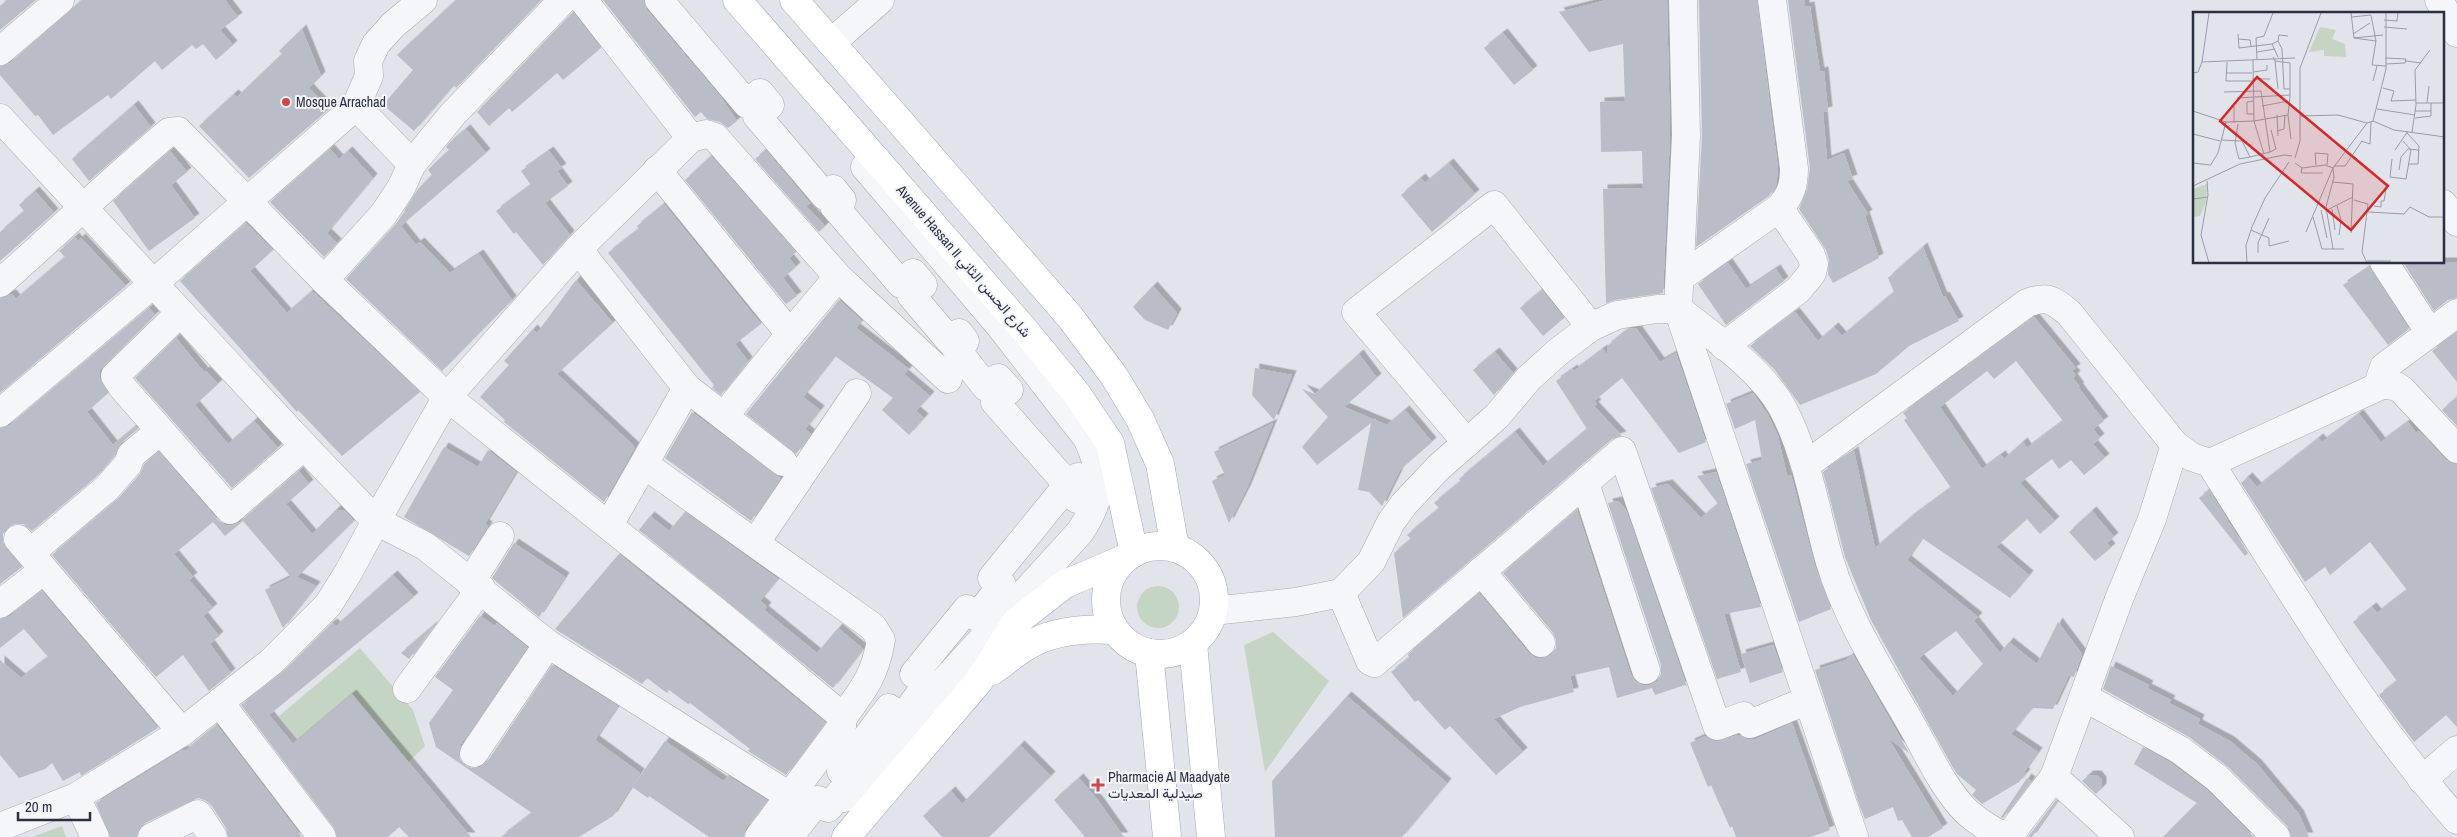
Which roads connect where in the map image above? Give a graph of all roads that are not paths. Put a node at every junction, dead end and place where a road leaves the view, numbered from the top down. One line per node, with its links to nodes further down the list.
1 (60, 0): 15 (street)
2 (423, 0): 16 (street)
3 (563, 0): 19 (street)
4 (583, 0): 18 (street)
5 (659, 0): 96 (street)
6 (723, 0): 97 (street)
7 (737, 0): 63 (main road, Avenue Hassan II شارع الحسن الثاني)
8 (794, 0): 14 (main road)
9 (880, 0): 14 (street)
10 (1683, 0): 28 (street)
11 (1772, 0): 23 (street)
12 (2439, 0): 13 (street)
13 (2457, 33)
14 (831, 43): 61 (main road)
15 (0, 51)
16 (356, 106): 19 (street); 21 (street)
17 (0, 118): 24 (street)
18 (691, 138): 20 (street); 29 (street)
19 (412, 164): 30 (street)
20 (657, 170): 26 (street); 38 (street)
21 (247, 200): 24 (street); 30 (street); 32 (street)
22 (2444, 205): 25 (street)
23 (1779, 208): 28 (street); 39 (street)
24 (84, 209): 31 (street); 32 (street)
25 (2457, 222)
26 (578, 249): 42 (street); 44 (street)
27 (2385, 264): 37 (street)
28 (1681, 277): 33 (street)
29 (838, 278): 38 (street); 40 (street)
30 (324, 280): 44 (street)
31 (0, 283)
32 (153, 284): 34 (street); 45 (street)
33 (1678, 309): 36 (street); 39 (street); 78 (street)
34 (180, 313): 47 (street); 50 (street)
35 (2457, 313): 37 (street)
36 (1591, 327): 48 (street); 48 (street)
37 (2430, 333): 41 (street)
38 (790, 334): 46 (street)
39 (1724, 346): 55 (street)
40 (948, 379)
41 (2378, 385): 51 (street); 53 (street)
42 (687, 388): 46 (street); 54 (street)
43 (857, 393): 60 (street)
44 (447, 397): 57 (street); 58 (street)
45 (0, 413)
46 (724, 416): 52 (street)
47 (160, 431): 50 (street); 62 (street)
48 (1467, 443): 66 (street)
49 (2175, 444): 53 (street); 55 (street); 77 (street)
50 (304, 446): 57 (street)
51 (2457, 449)
52 (783, 462)
53 (2210, 463): 85 (street)
54 (645, 465): 58 (street); 60 (street)
55 (1806, 465): 90 (street)
56 (1585, 483): 64 (street); 74 (street); 78 (street)
57 (376, 521): 65 (street); 79 (street)
58 (609, 525): 80 (street)
59 (500, 536): 65 (street)
60 (756, 542): 80 (street)
61 (1176, 548): 63 (main road); 68 (main road)
62 (30, 554): 67 (street); 81 (street)
63 (1130, 555): 69 (main road); 75 (main road)
64 (1482, 571): 66 (street); 70 (street)
65 (475, 586): 71 (street); 76 (street)
66 (1341, 593): 68 (street)
67 (0, 604)
68 (1214, 611): 72 (main road)
69 (1114, 630): 73 (main road); 75 (main road)
70 (1541, 643)
71 (548, 644): 83 (street); 87 (street)
72 (1193, 644): 73 (main road); 100 (main road)
73 (1149, 654): 99 (main road)
74 (1646, 670)
75 (979, 681): 98 (main road)
76 (408, 689)
77 (2084, 697): 84 (street); 103 (street)
78 (1808, 700): 101 (street)
79 (220, 703): 81 (street); 94 (street)
80 (843, 717): 87 (street)
81 (182, 732): 86 (street)
82 (2457, 750): 85 (street)
83 (474, 753)
84 (2054, 778): 90 (street); 102 (street)
85 (2422, 780): 88 (street)
86 (76, 797): 89 (street); 91 (street)
87 (791, 797): 95 (street)
88 (2457, 820)
89 (0, 827)
90 (1996, 835)
91 (95, 837)
92 (152, 837): 93 (street)
93 (213, 837)
94 (322, 837)
95 (759, 837)
96 (789, 837)
97 (810, 837)
98 (846, 837)
99 (1167, 837)
100 (1211, 837)
101 (1854, 837)
102 (2120, 837)
103 (2276, 837)

